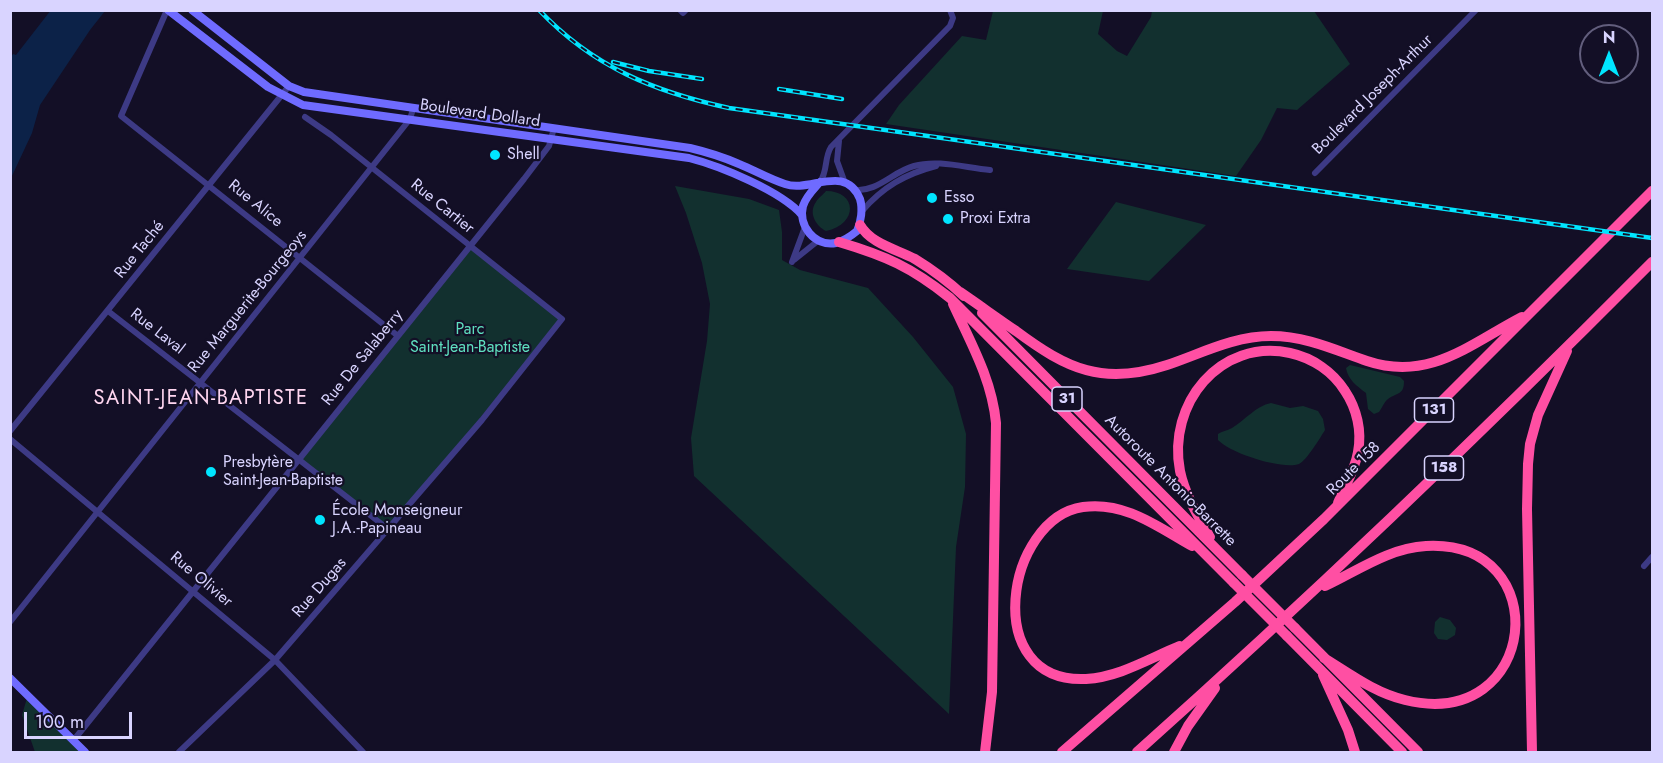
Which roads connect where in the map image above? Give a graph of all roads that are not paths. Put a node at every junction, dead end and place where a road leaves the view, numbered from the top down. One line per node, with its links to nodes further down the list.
1 (168, 10): 6 (main road, Boulevard Dollard); 19 (street, Rue Alice)
2 (192, 10): 5 (main road, Boulevard Dollard)
3 (950, 10): 11 (street)
4 (1476, 10): 16 (street, Boulevard Joseph-Arthur)
5 (289, 86): 6 (street, Rue Taché); 7 (main road, Boulevard Dollard)
6 (282, 96): 9 (main road, Boulevard Dollard); 19 (street, Rue Taché)
7 (412, 109): 9 (street); 10 (main road, Boulevard Dollard)
8 (305, 117): 14 (street, Rue Cartier)
9 (411, 120): 12 (main road, Boulevard Dollard); 14 (street, Rue Marguerite-Bourgeoys)
10 (554, 128): 12 (street, Rue De Salaberry); 17 (main road, Boulevard Dollard)
11 (840, 138): 17 (street); 18 (street)
12 (552, 139): 23 (main road, Boulevard Dollard); 28 (street, Rue De Salaberry)
13 (944, 165): 15 (street); 20 (street); 22 (street)
14 (372, 168): 28 (street, Rue Cartier); 29 (street, Rue Marguerite-Bourgeoys)
15 (990, 170)
16 (1315, 173)
17 (820, 182): 18 (main road); 23 (main road)
18 (845, 183): 20 (main road)
19 (210, 185): 29 (street, Rue Alice); 33 (street, Rue Taché)
20 (854, 190): 22 (main road)
21 (1653, 191): 34 (highway, Route 158 / 131)
22 (861, 212): 24 (main road)
23 (802, 215): 25 (main road)
24 (860, 225): 27 (main road); 31 (highway, Autoroute Antonio-Barrette / 31)
25 (805, 227): 26 (main road); 26 (street)
26 (819, 240): 27 (main road)
27 (839, 242): 32 (highway, Autoroute Antonio-Barrette / 31)
28 (470, 247): 35 (street, Rue Cartier); 36 (street, Rue De Salaberry)
29 (300, 258): 36 (street, Rue Alice); 38 (street, Rue Marguerite-Bourgeoys)
30 (1653, 262): 37 (highway)
31 (960, 292): 34 (highway); 45 (highway, Autoroute Antonio-Barrette / 31)
32 (950, 298): 46 (highway, Autoroute Antonio-Barrette / 31); 64 (highway)
33 (108, 311): 38 (street, Rue Laval); 39 (street, Rue Taché)
34 (1533, 311): 42 (highway, Route 158 / 131)
35 (562, 320): 44 (street, Rue Dugas)
36 (398, 336): 41 (street, Rue De Salaberry)
37 (1571, 343): 51 (highway, 158); 71 (highway)
38 (201, 383): 41 (street, Rue Laval); 43 (street, Rue Marguerite-Bourgeoys)
39 (10, 431)
40 (10, 439): 43 (street, Rue Olivier)
41 (299, 459): 44 (street, Rue Laval); 50 (street, Rue De Salaberry)
42 (1335, 508): 45 (highway); 54 (highway, Route 158 / 131)
43 (98, 512): 50 (street, Rue Olivier); 52 (street, Rue Marguerite-Bourgeoys)
44 (388, 529): 56 (street, Rue Dugas)
45 (1216, 548): 49 (highway, Autoroute Antonio-Barrette / 31)
46 (1203, 552): 49 (highway, Autoroute Antonio-Barrette / 31); 54 (highway)
47 (1653, 557): 48 (street)
48 (1644, 566)
49 (1238, 579): 53 (highway, Autoroute Antonio-Barrette / 31, bridge)
50 (193, 591): 56 (street, Rue Olivier); 60 (street, Rue De Salaberry)
51 (1314, 591): 55 (highway); 58 (highway, 158)
52 (10, 622)
53 (1291, 632): 55 (highway, Autoroute Antonio-Barrette / 31); 57 (highway, Autoroute Antonio-Barrette / 31)
54 (1189, 642): 65 (highway, Route 158)
55 (1324, 658): 70 (highway, Autoroute Antonio-Barrette / 31)
56 (275, 660): 62 (street, Rue Dugas); 63 (street, Rue Olivier)
57 (1321, 669): 68 (highway); 69 (highway, Autoroute Antonio-Barrette / 31)
58 (1225, 674): 66 (highway, 158); 67 (highway)
59 (10, 678): 60 (main road)
60 (73, 741): 61 (main road)
61 (85, 753)
62 (179, 753)
63 (363, 753)
64 (985, 753)
65 (1062, 753)
66 (1137, 753)
67 (1174, 753)
68 (1355, 753)
69 (1402, 753)
70 (1418, 753)
71 (1532, 753)

